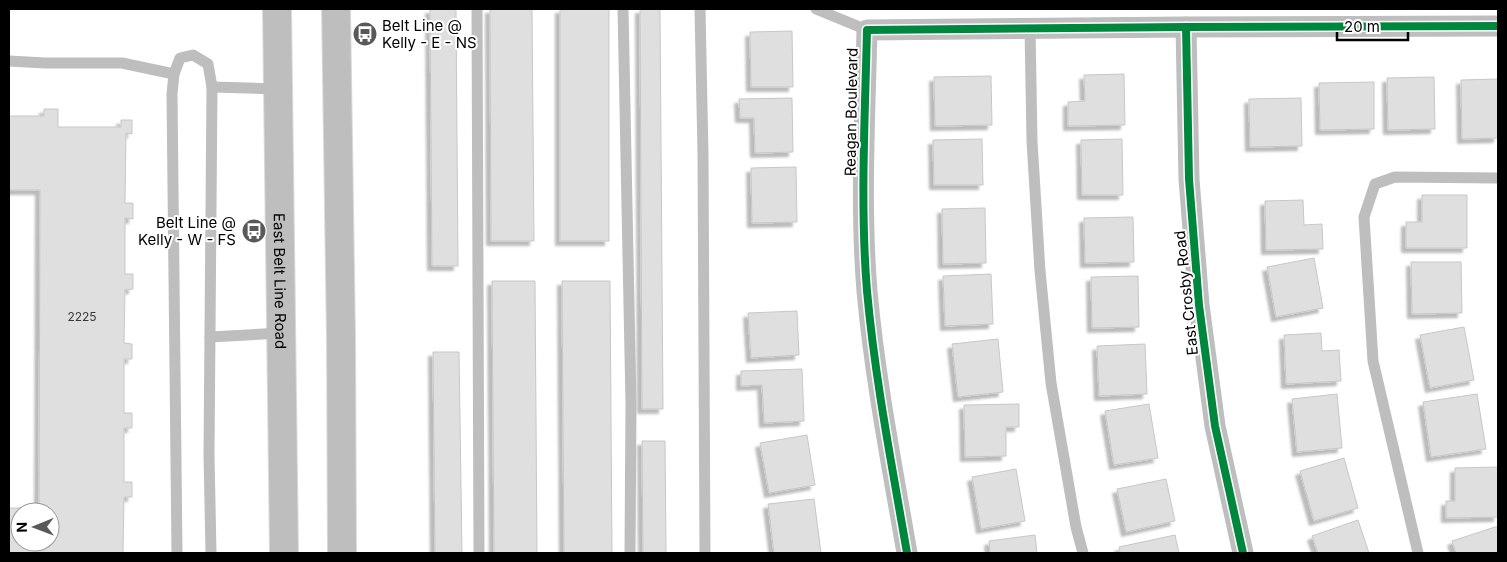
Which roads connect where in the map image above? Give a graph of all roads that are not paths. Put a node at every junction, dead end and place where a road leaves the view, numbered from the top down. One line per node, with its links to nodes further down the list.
1 (277, 9): 14 (main road, East Belt Line Road)
2 (336, 9): 21 (main road)
3 (478, 9): 22 (lane)
4 (623, 9): 23 (lane)
5 (700, 9): 24 (lane)
6 (816, 9): 10 (lane)
7 (1498, 26): 8 (street, Reagan Boulevard)
8 (1186, 27): 9 (street, Reagan Boulevard); 27 (street, East Crosby Road)
9 (1030, 28): 10 (street, Reagan Boulevard); 26 (lane)
10 (867, 30): 25 (street, Reagan Boulevard)
11 (9, 61): 12 (lane)
12 (174, 74): 13 (lane); 18 (lane)
13 (212, 87): 14 (lane); 17 (lane)
14 (278, 88): 16 (main road, East Belt Line Road)
15 (1498, 178): 28 (lane)
16 (281, 333): 17 (lane); 20 (main road, East Belt Line Road)
17 (210, 337): 19 (lane)
18 (178, 553)
19 (211, 553)
20 (284, 553)
21 (342, 553)
22 (479, 553)
23 (630, 553)
24 (705, 553)
25 (907, 553)
26 (1083, 553)
27 (1243, 553)
28 (1418, 553)

